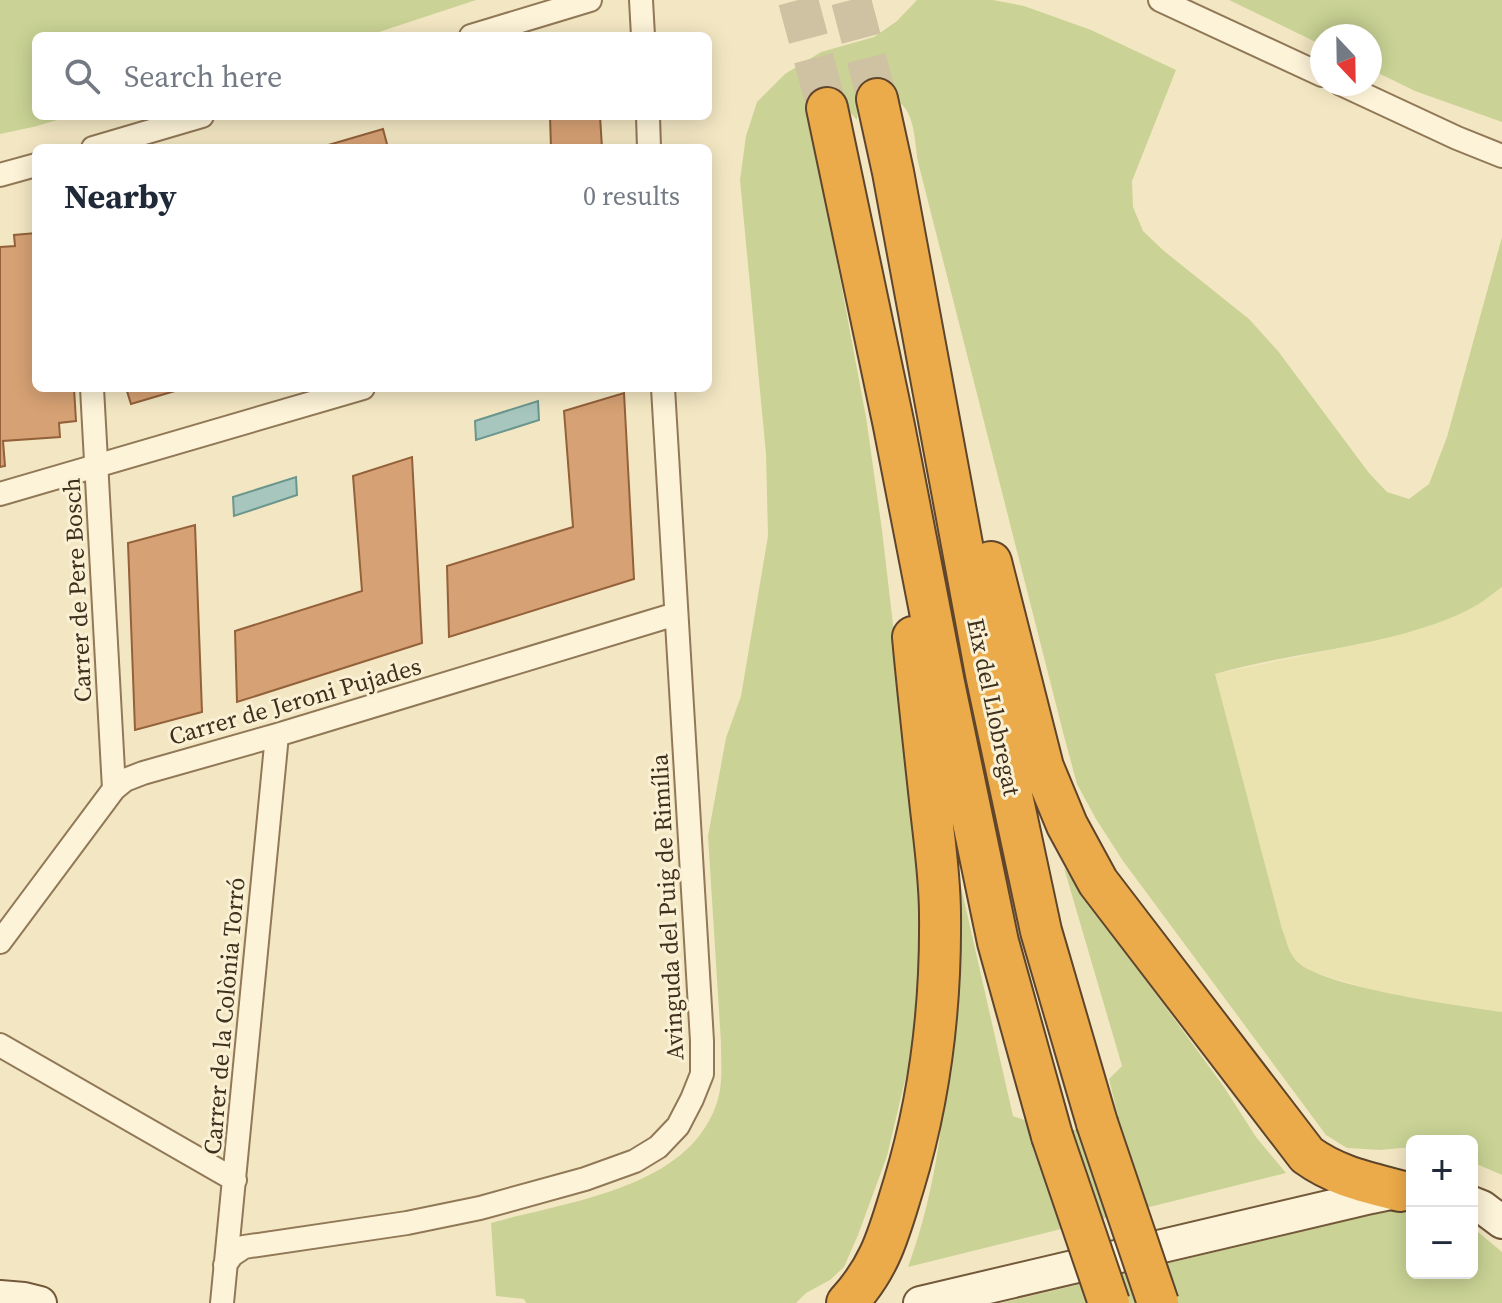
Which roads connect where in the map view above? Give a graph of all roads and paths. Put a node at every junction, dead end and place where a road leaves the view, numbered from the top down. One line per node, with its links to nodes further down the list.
1 (590, 0): 4 (street)
2 (641, 0): 5 (street)
3 (1160, 0): 6 (street)
4 (484, 32)
5 (643, 32)
6 (1310, 69)
7 (1367, 96): 14 (street)
8 (877, 99): 17 (highway, Eix del Llobregat)
9 (827, 108): 21 (highway, Eix del Llobregat)
10 (188, 120): 12 (street)
11 (648, 120): 13 (street)
12 (107, 144)
13 (649, 144)
14 (1502, 156)
15 (32, 166): 16 (street)
16 (0, 175)
17 (920, 316): 30 (highway); 38 (highway, Eix del Llobregat, bridge)
18 (92, 392): 22 (street, Carrer de Pere Bosch)
19 (349, 392): 22 (street)
20 (663, 392): 24 (street, Avinguda del Puig de Rimília)
21 (894, 426): 35 (highway); 37 (highway, Eix del Llobregat, bridge)
22 (97, 466): 23 (street); 26 (street, Carrer de Pere Bosch)
23 (0, 494)
24 (676, 614): 25 (street, Carrer de Jeroni Pujades); 31 (street, Avinguda del Puig de Rimília)
25 (277, 735): 26 (street, Carrer de Jeroni Pujades); 29 (street, Carrer de la Colònia Torró)
26 (114, 789): 27 (street, Carrer de Jeroni Pujades)
27 (0, 942)
28 (0, 1045): 29 (street)
29 (235, 1180): 31 (street, Carrer de la Colònia Torró)
30 (1406, 1191): 36 (main road)
31 (225, 1265): 34 (street, Carrer de la Colònia Torró)
32 (0, 1297): 33 (main road)
33 (40, 1303)
34 (222, 1303)
35 (847, 1303)
36 (920, 1303)
37 (1109, 1303)
38 (1158, 1303)

